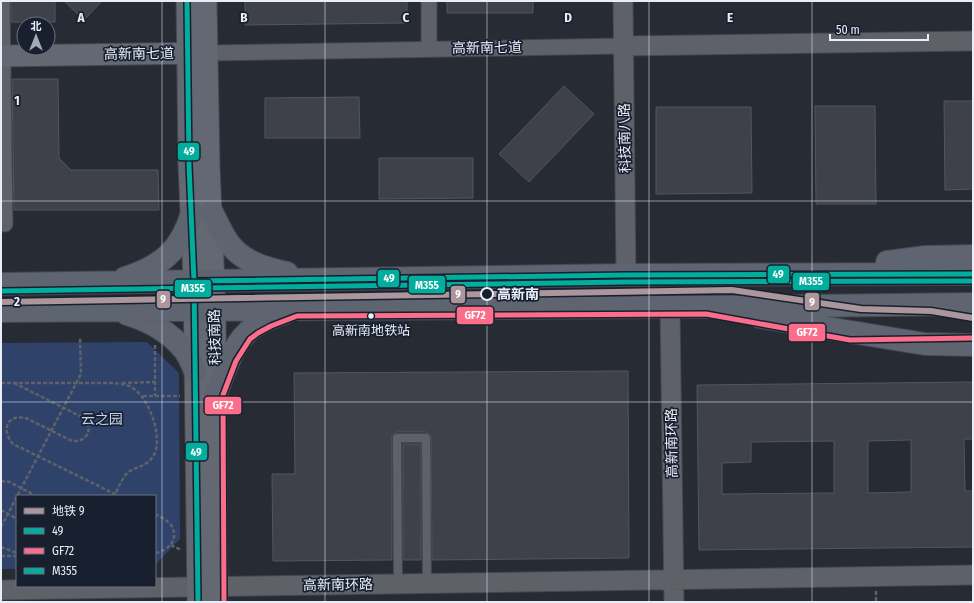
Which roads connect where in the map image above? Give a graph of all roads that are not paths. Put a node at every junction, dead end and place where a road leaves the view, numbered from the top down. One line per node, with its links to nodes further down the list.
1 (2, 1): 10 (street)
2 (187, 1): 9 (main road, 科技南路)
3 (206, 1): 9 (main road, 科技南路)
4 (429, 1): 8 (street)
5 (623, 1): 7 (street, 科技南八路)
6 (973, 41): 7 (street, 高新南七道)
7 (624, 46): 8 (street, 高新南七道); 16 (street, 科技南八路)
8 (429, 49): 9 (street, 高新南七道)
9 (197, 53): 10 (main road, 高新南七道); 11 (main road, 科技南路)
10 (2, 56): 12 (street)
11 (202, 213): 17 (main road); 18 (main road, 科技南路); 19 (main road)
12 (5, 224)
13 (973, 256): 14 (main road)
14 (794, 274): 15 (main road); 16 (main road)
15 (973, 274)
16 (626, 275): 17 (main road)
17 (322, 280): 18 (main road)
18 (204, 281): 19 (main road); 24 (main road, 科技南路)
19 (114, 282): 20 (main road)
20 (1, 284)
21 (973, 304): 23 (main road)
22 (670, 307): 23 (main road); 25 (main road); 34 (street, 高新南环路)
23 (707, 307): 29 (main road)
24 (205, 309): 25 (main road); 27 (main road); 31 (main road, 科技南路); 32 (main road, 科技南路)
25 (296, 309): 32 (main road)
26 (1, 310): 27 (main road)
27 (115, 310): 31 (main road)
28 (973, 331): 29 (main road)
29 (851, 332): 30 (main road)
30 (973, 345)
31 (196, 371): 38 (main road, 科技南路)
32 (216, 394): 38 (main road, 科技南路)
33 (973, 575): 34 (street)
34 (674, 579): 35 (street, 高新南环路); 39 (street, 高新南环路)
35 (427, 583): 36 (street, 高新南环路); 36 (lane)
36 (398, 584): 38 (street, 高新南环路)
37 (1, 590): 38 (street, 高新南环路)
38 (208, 595)
39 (674, 602)

